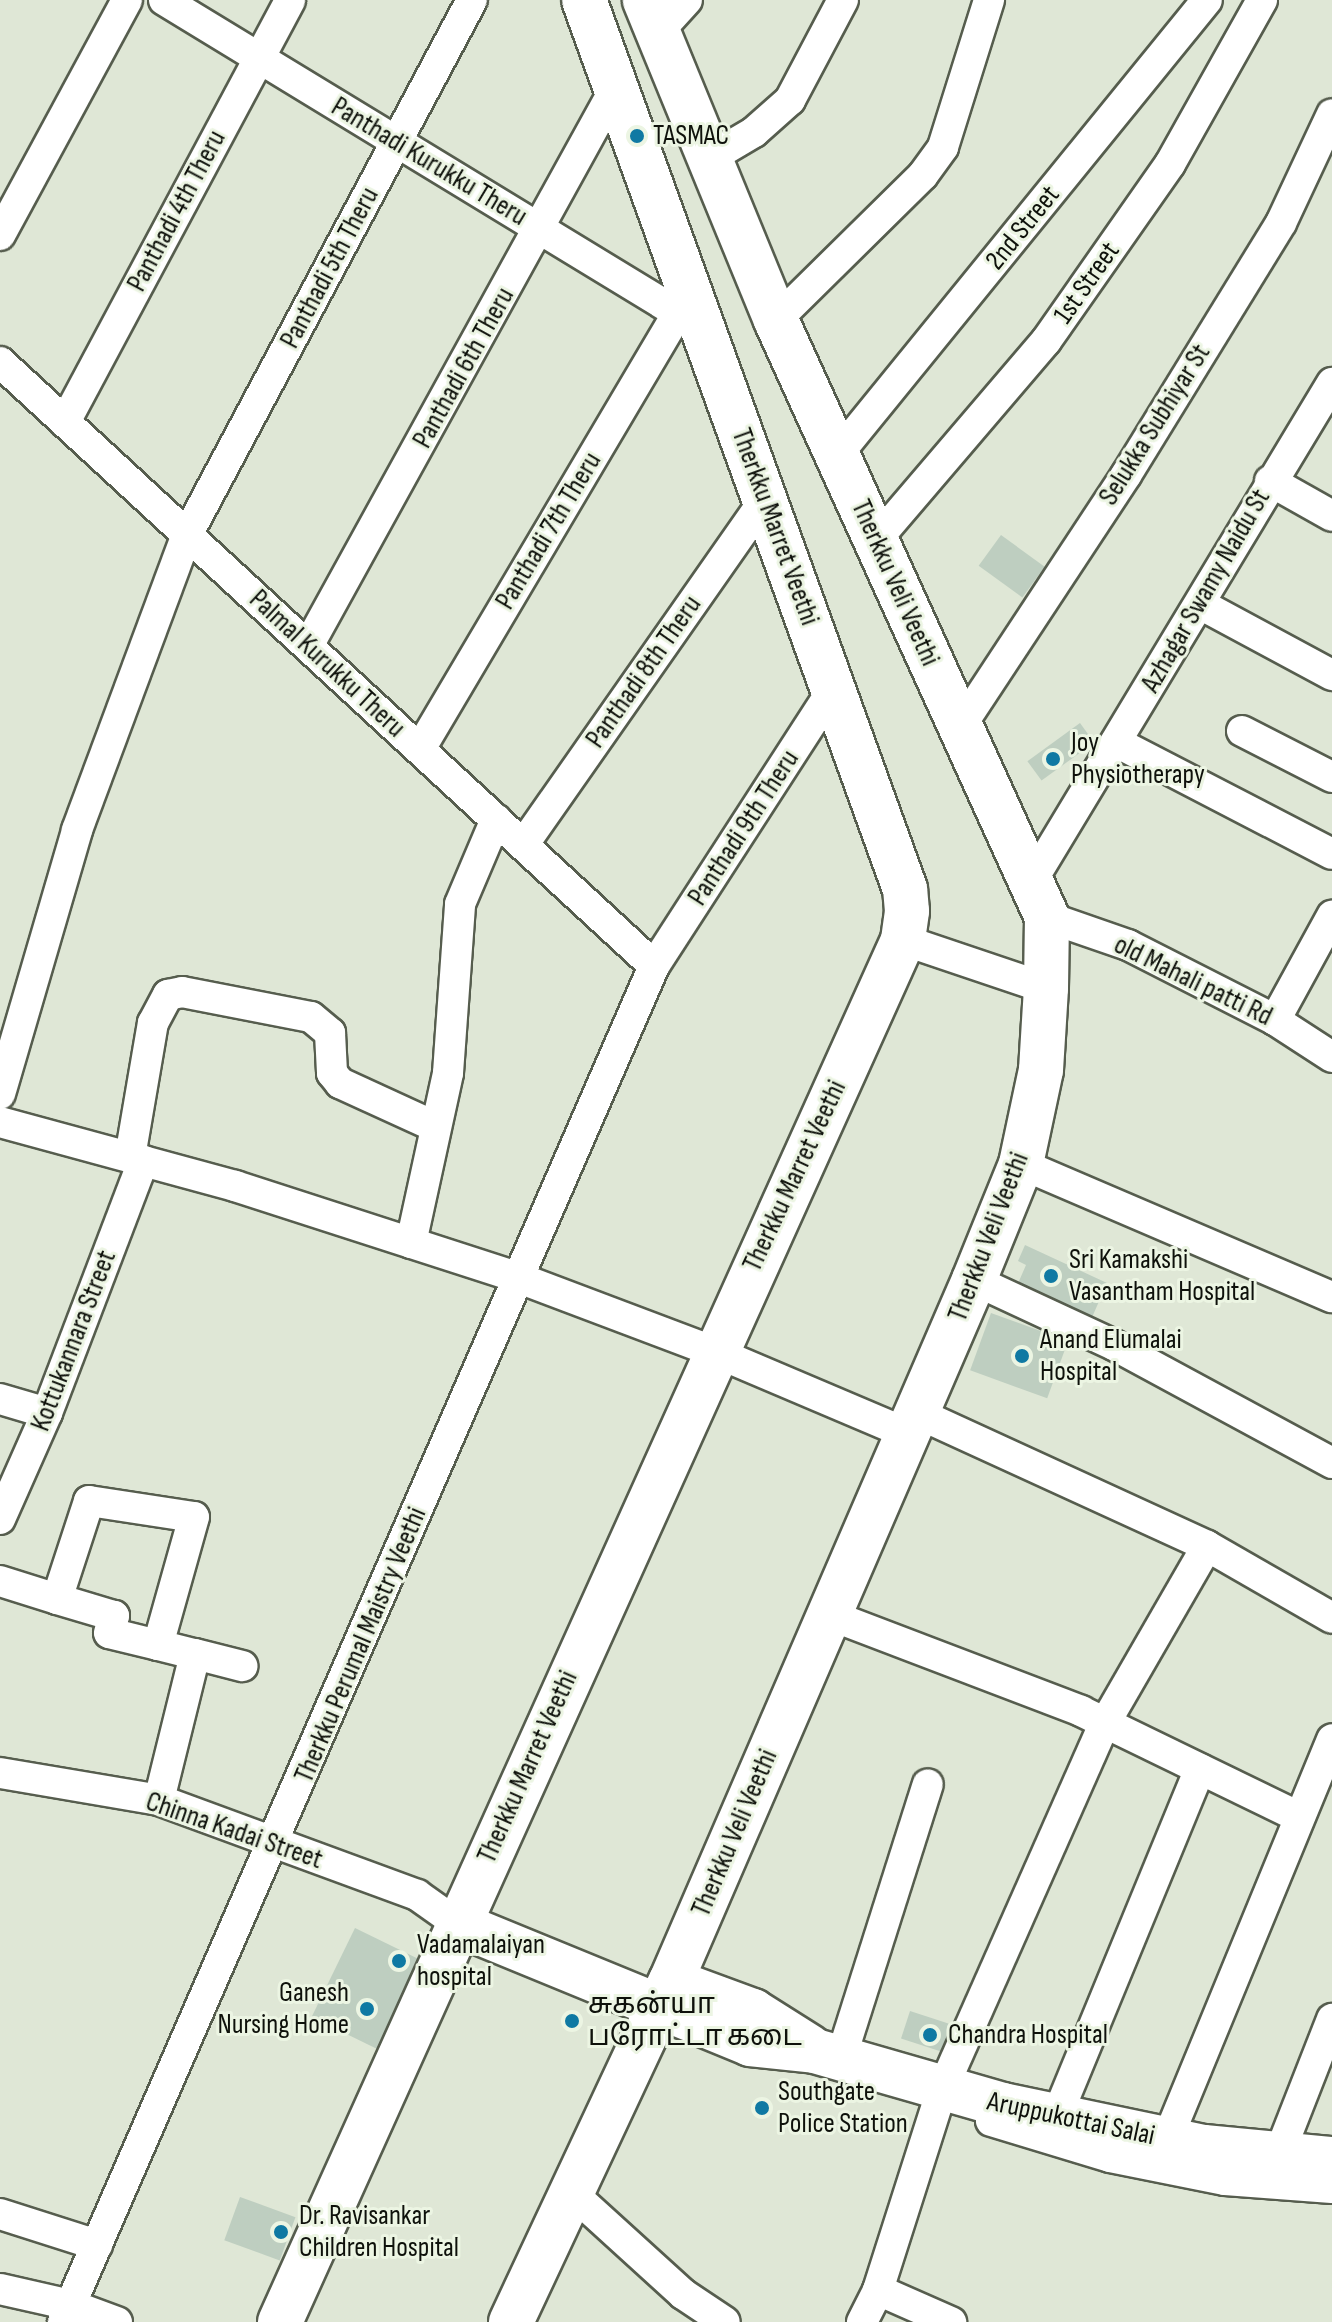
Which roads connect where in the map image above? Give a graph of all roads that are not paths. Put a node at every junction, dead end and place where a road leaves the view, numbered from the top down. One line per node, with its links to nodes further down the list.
1 (127, 0): 17 (street)
2 (164, 0): 11 (street, Panthadi Kurukku Theru)
3 (290, 0): 11 (street, Panthadi 4th Theru)
4 (472, 0): 14 (street, Panthadi 5th Theru)
5 (584, 0): 12 (main road, Therkku Marret Veethi)
6 (843, 0): 15 (street)
7 (989, 0): 19 (street)
8 (1207, 0): 23 (street, 2nd Street)
9 (1262, 0): 28 (street, 1st Street)
10 (663, 11): 15 (main road, Therkku Veli Veethi)
11 (259, 58): 14 (street, Panthadi Kurukku Theru); 22 (street, Panthadi 4th Theru)
12 (616, 87): 16 (street, Panthadi 6th Theru); 18 (main road, Therkku Marret Veethi)
13 (1332, 114): 33 (street, Selukka Subhiyar St)
14 (398, 142): 16 (street, Panthadi Kurukku Theru); 27 (street, Panthadi 5th Theru)
15 (710, 158): 19 (main road, Therkku Veli Veethi)
16 (542, 230): 18 (street, Panthadi Kurukku Theru); 30 (street, Panthadi 6th Theru)
17 (0, 235)
18 (686, 309): 25 (main road, Therkku Marret Veethi); 36 (street, Panthadi 7th Theru)
19 (776, 320): 23 (main road, Therkku Veli Veethi)
20 (3, 375): 22 (street, Palmal Kurukku Theru)
21 (1332, 383): 24 (street, Azhagar Swamy Naidu St)
22 (65, 422): 27 (street, Palmal Kurukku Theru)
23 (837, 455): 28 (main road, Therkku Veli Veethi)
24 (1270, 481): 26 (street); 29 (street, Azhagar Swamy Naidu St)
25 (765, 500): 32 (main road, Therkku Marret Veethi); 39 (street, Panthadi 8th Theru)
26 (1332, 516)
27 (187, 535): 30 (street, Palmal Kurukku Theru); 48 (street, Panthadi 5th Theru)
28 (876, 540): 33 (main road, Therkku Veli Veethi)
29 (1200, 604): 31 (street); 35 (street, Azhagar Swamy Naidu St)
30 (308, 646): 36 (street, Palmal Kurukku Theru)
31 (1332, 675)
32 (833, 689): 43 (main road, Therkku Marret Veethi); 44 (street, Panthadi 9th Theru)
33 (960, 727): 41 (main road, Therkku Veli Veethi)
34 (1242, 731): 37 (street)
35 (1116, 742): 40 (street); 41 (street, Azhagar Swamy Naidu St)
36 (420, 749): 38 (street, Palmal Kurukku Theru)
37 (1332, 777)
38 (496, 819): 39 (street, Palmal Kurukku Theru); 50 (street)
39 (523, 845): 44 (street, Palmal Kurukku Theru)
40 (1332, 854)
41 (1039, 899): 45 (main road, Therkku Veli Veethi); 46 (street, old Mahali patti Rd)
42 (1332, 916): 46 (street)
43 (903, 940): 45 (street); 57 (main road, Therkku Marret Veethi)
44 (654, 966): 54 (street, Therkku Perumal Maistry Veethi)
45 (1046, 988): 52 (main road, Therkku Veli Veethi)
46 (1275, 1020): 47 (street, old Mahali patti Rd)
47 (1332, 1057)
48 (0, 1094)
49 (0, 1122): 51 (street)
50 (434, 1126): 51 (street, Kottukannara Street); 53 (street)
51 (136, 1159): 53 (street); 59 (street, Kottukannara Street)
52 (1021, 1164): 55 (main road, Therkku Veli Veethi); 56 (street)
53 (411, 1243): 54 (street)
54 (519, 1278): 57 (street); 78 (street, Therkku Perumal Maistry Veethi)
55 (974, 1280): 60 (main road, Therkku Veli Veethi); 61 (street)
56 (1332, 1297)
57 (715, 1352): 60 (street); 79 (main road, Therkku Marret Veethi)
58 (0, 1399): 59 (street)
59 (47, 1413): 62 (street, Kottukannara Street)
60 (913, 1423): 63 (street); 66 (main road, Therkku Veli Veethi)
61 (1332, 1463)
62 (0, 1519)
63 (1207, 1546): 67 (street); 71 (street)
64 (0, 1581): 65 (street)
65 (57, 1599): 68 (street); 68 (street)
66 (830, 1615): 71 (street); 80 (main road, Therkku Veli Veethi)
67 (1332, 1618)
68 (158, 1645): 69 (street)
69 (195, 1654): 70 (street); 76 (street)
70 (242, 1666)
71 (1105, 1723): 73 (street); 83 (street)
72 (1332, 1739): 77 (street)
73 (1200, 1769): 77 (street); 84 (street)
74 (0, 1773): 76 (street, Chinna Kadai Street)
75 (928, 1784): 82 (street)
76 (159, 1800): 78 (street, Chinna Kadai Street)
77 (1297, 1816): 85 (street)
78 (275, 1844): 79 (street, Chinna Kadai Street); 92 (street, Therkku Perumal Maistry Veethi)
79 (464, 1911): 80 (main road, Aruppukottai Salai); 97 (main road, Therkku Marret Veethi)
80 (665, 1994): 82 (main road, Aruppukottai Salai); 90 (main road, Therkku Veli Veethi)
81 (1332, 2019): 86 (street)
82 (828, 2055): 83 (main road, Aruppukottai Salai)
83 (973, 2098): 84 (street); 88 (main road, Aruppukottai Salai); 89 (street); 94 (street)
84 (1063, 2101): 85 (street)
85 (1174, 2123): 86 (street)
86 (1285, 2139): 87 (street)
87 (1332, 2142)
88 (1332, 2159)
89 (1332, 2188)
90 (572, 2193): 98 (main road, Therkku Veli Veethi); 99 (street)
91 (0, 2214): 92 (street)
92 (97, 2245): 95 (street, Therkku Perumal Maistry Veethi)
93 (0, 2289): 95 (street)
94 (878, 2290): 100 (street); 101 (street)
95 (67, 2313): 96 (street)
96 (117, 2322)
97 (280, 2322)
98 (511, 2322)
99 (725, 2322)
100 (862, 2322)
101 (951, 2322)

